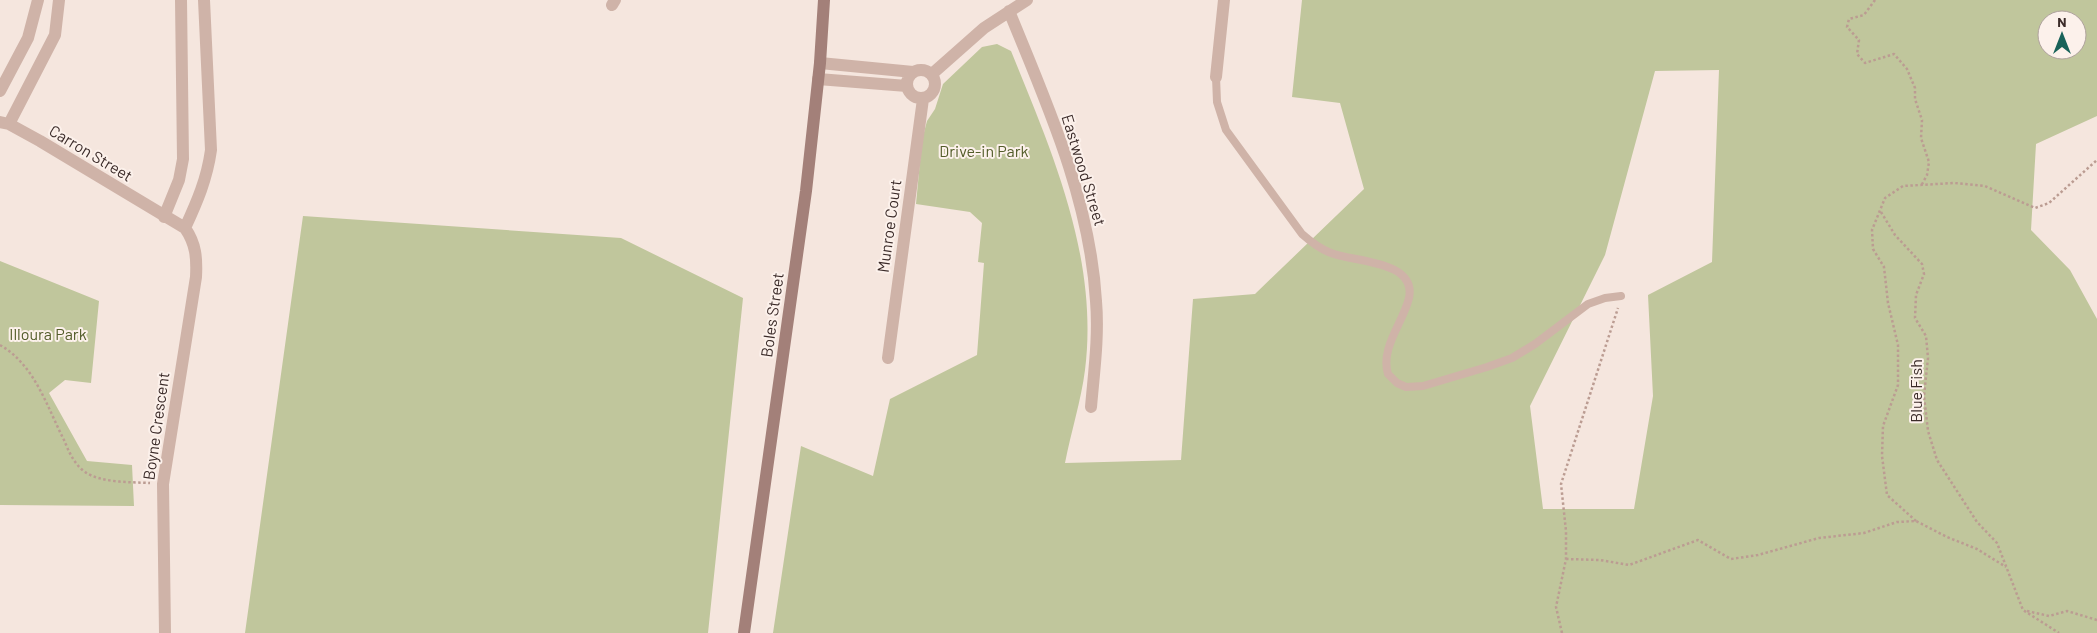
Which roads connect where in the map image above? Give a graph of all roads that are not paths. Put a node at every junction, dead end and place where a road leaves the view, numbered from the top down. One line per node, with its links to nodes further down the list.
1 (38, 0): 15 (street)
2 (59, 0): 17 (street)
3 (181, 0): 18 (street)
4 (204, 0): 19 (street)
5 (824, 0): 9 (street, Boles Street)
6 (1027, 0): 8 (street)
7 (1224, 0): 12 (street)
8 (1008, 11): 11 (street); 22 (street, Eastwood Street)
9 (820, 63): 10 (street); 13 (street, Boles Street)
10 (913, 72): 11 (street); 14 (street)
11 (932, 74): 16 (street)
12 (1216, 77): 20 (lane)
13 (818, 80): 14 (street); 24 (street, Boles Street)
14 (907, 86): 16 (street)
15 (0, 91)
16 (923, 98): 21 (street, Munroe Court)
17 (4, 123): 18 (street, Carron Street)
18 (164, 217): 19 (street)
19 (185, 228): 23 (street, Boyne Crescent)
20 (1621, 296)
21 (888, 358)
22 (1091, 407)
23 (165, 633)
24 (744, 633)

